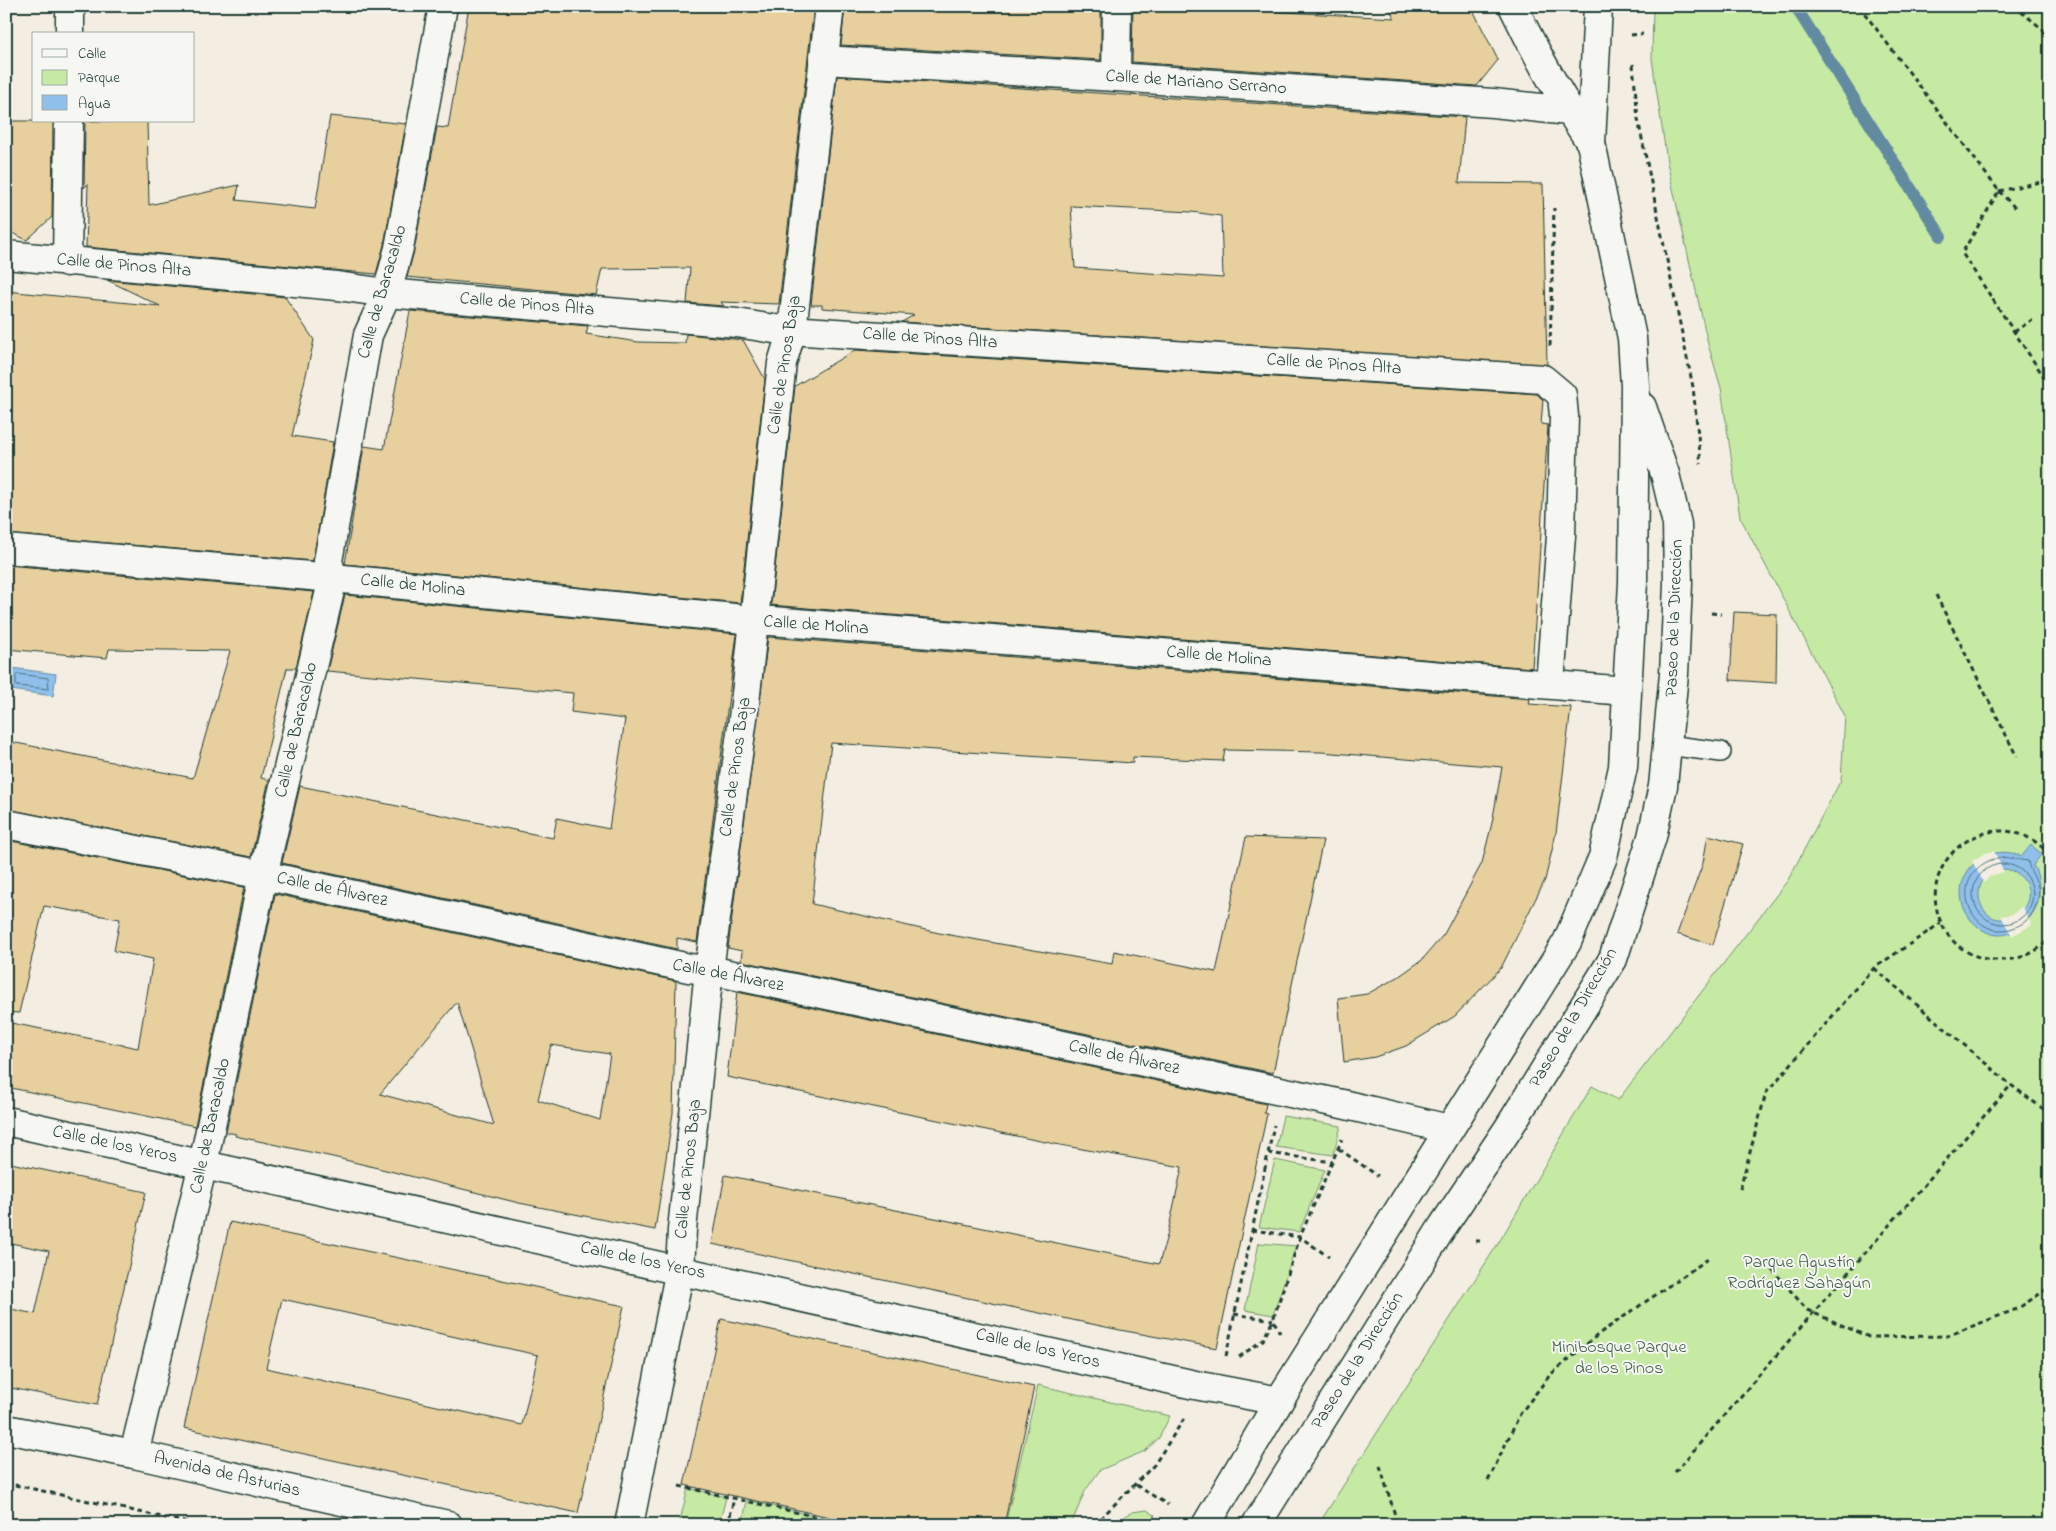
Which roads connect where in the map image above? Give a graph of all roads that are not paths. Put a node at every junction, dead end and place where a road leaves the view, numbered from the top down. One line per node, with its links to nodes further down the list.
1 (70, 6): 7 (street)
2 (443, 6): 15 (street, Calle de Baracaldo)
3 (830, 6): 8 (street, Calle de Pinos Baja)
4 (1118, 6): 9 (street)
5 (1513, 6): 10 (street, Paseo de la Dirección)
6 (1598, 6): 12 (street, Paseo de la Dirección)
7 (70, 32)
8 (823, 60): 9 (street, Calle de Mariano Serrano); 16 (street, Calle de Pinos Baja)
9 (1116, 77): 10 (street, Calle de Mariano Serrano)
10 (1569, 111): 12 (street, Paseo de la Dirección)
11 (69, 122): 14 (street)
12 (1591, 143): 17 (street, Paseo de la Dirección)
13 (6, 255): 14 (street, Calle de Pinos Alta)
14 (67, 262): 15 (street, Calle de Pinos Alta)
15 (387, 294): 16 (street, Calle de Pinos Alta); 19 (street, Calle de Baracaldo)
16 (792, 330): 20 (street, Calle de Pinos Baja); 21 (street, Calle de Pinos Alta)
17 (1635, 386): 22 (street, Paseo de la Dirección); 23 (street, Paseo de la Dirección)
18 (6, 549): 19 (street, Calle de Molina)
19 (334, 578): 20 (street, Calle de Molina); 26 (street, Calle de Baracaldo)
20 (754, 621): 21 (street, Calle de Molina); 27 (street, Calle de Pinos Baja)
21 (1550, 684): 22 (street, Calle de Molina)
22 (1626, 691): 29 (street, Paseo de la Dirección)
23 (1667, 745): 24 (lane); 38 (street, Paseo de la Dirección)
24 (1721, 752)
25 (6, 824): 26 (street, Calle de Álvarez)
26 (263, 875): 27 (street, Calle de Álvarez); 30 (street, Calle de Baracaldo)
27 (709, 970): 29 (street, Calle de Álvarez); 31 (street, Calle de Pinos Baja)
28 (6, 1121): 30 (street, Calle de los Yeros)
29 (1449, 1129): 32 (street, Paseo de la Dirección)
30 (204, 1164): 31 (street, Calle de los Yeros); 34 (street, Calle de Baracaldo)
31 (680, 1269): 32 (street, Calle de los Yeros); 36 (street, Calle de Pinos Baja)
32 (1279, 1401): 37 (street, Paseo de la Dirección)
33 (6, 1429): 34 (street, Avenida de Asturias)
34 (134, 1454): 35 (street, Avenida de Asturias)
35 (448, 1525)
36 (629, 1525)
37 (1206, 1525)
38 (1256, 1525)

